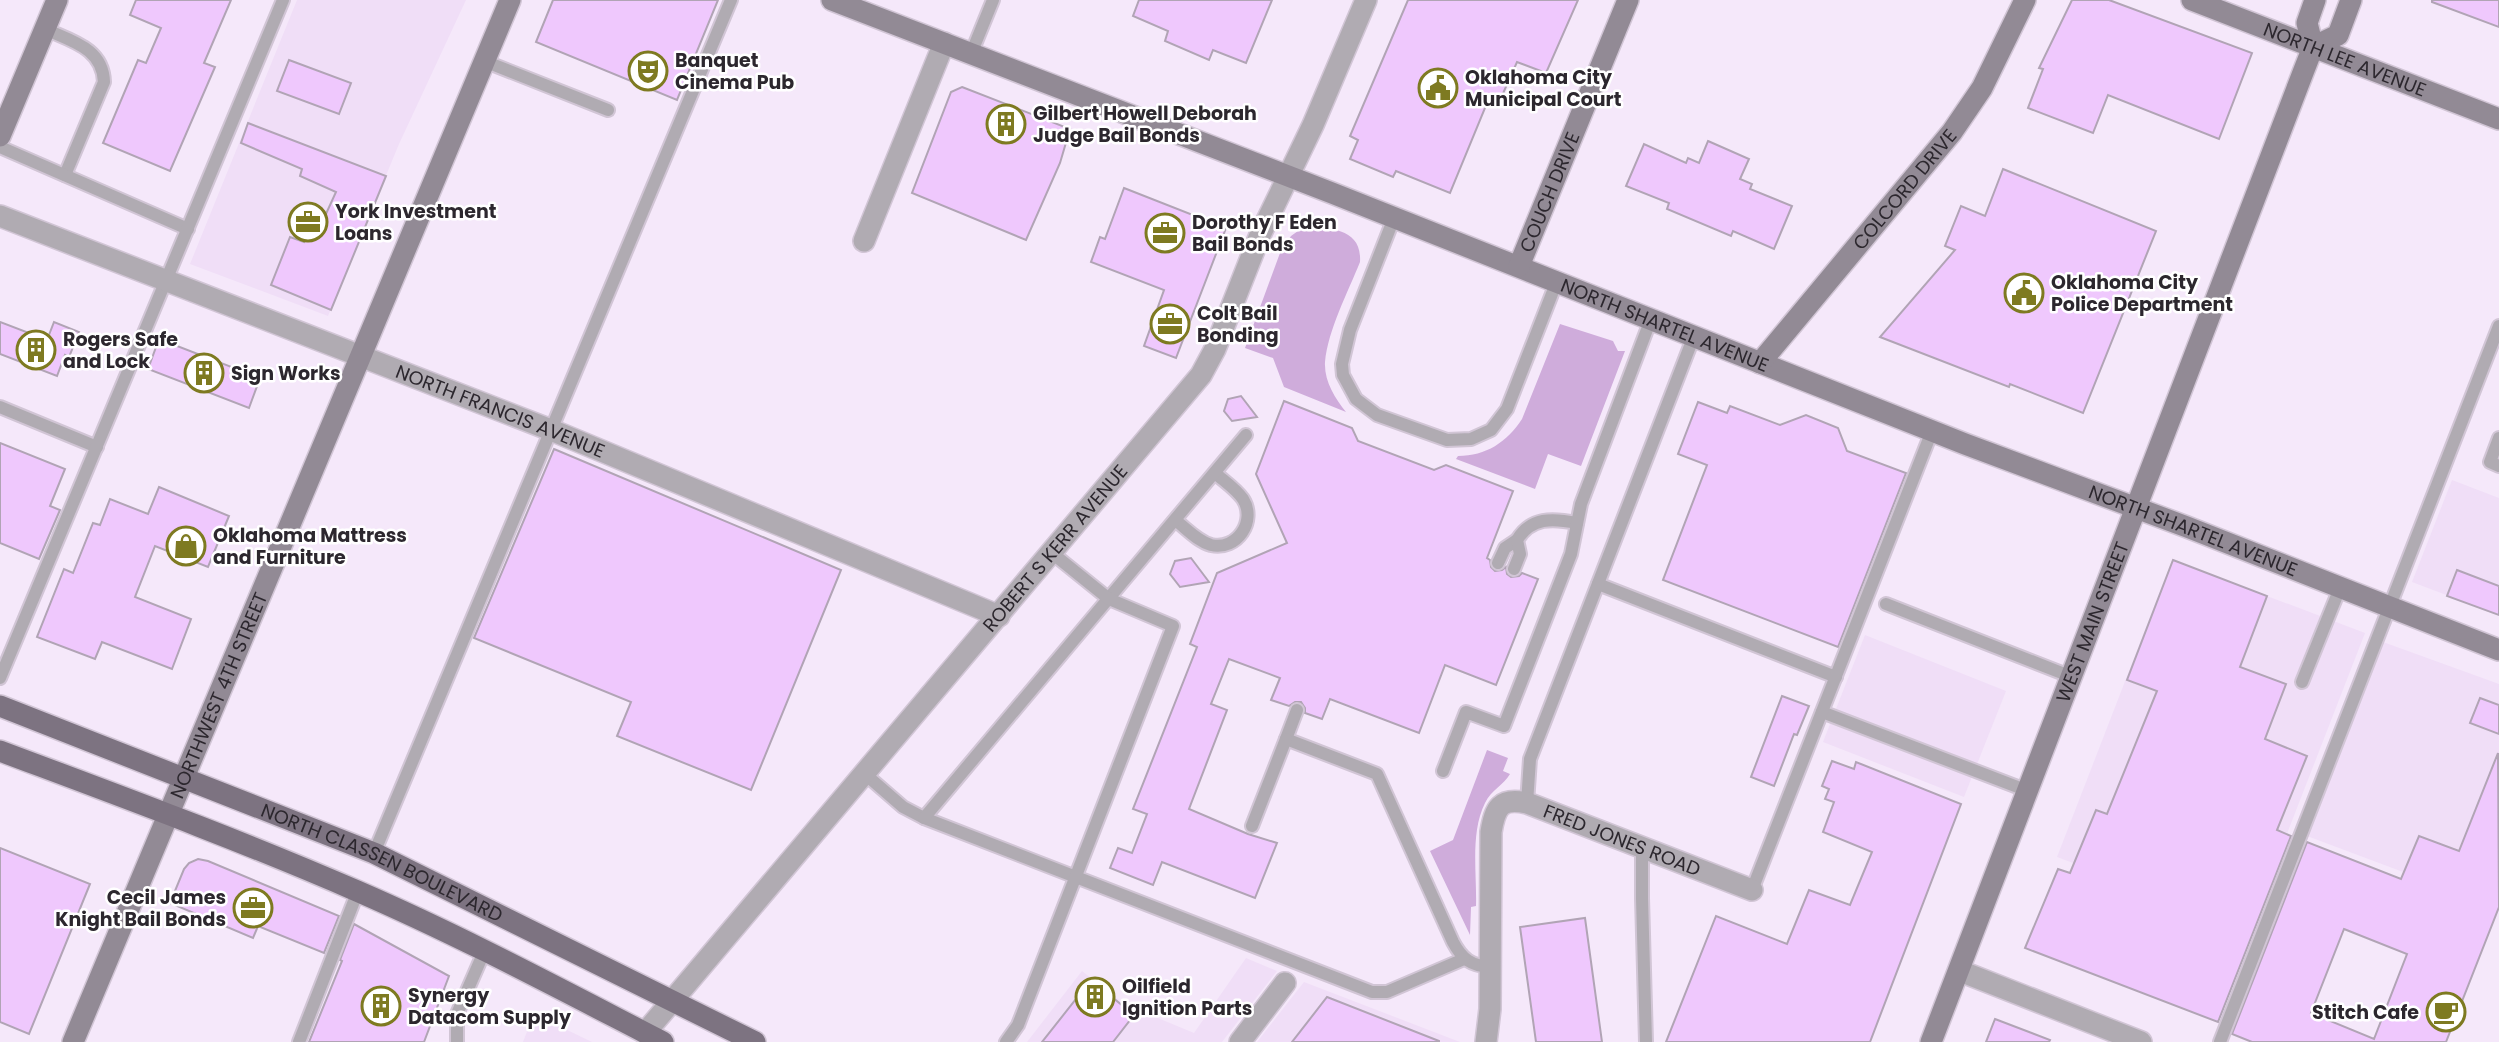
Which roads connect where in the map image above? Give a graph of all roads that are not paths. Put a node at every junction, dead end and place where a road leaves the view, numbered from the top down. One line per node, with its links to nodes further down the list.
1 (57, 0): 13 (main road)
2 (283, 0): 26 (lane)
3 (510, 0): 17 (main road, NORTHWEST 4TH STREET)
4 (731, 0): 37 (lane)
5 (832, 0): 14 (main road, NORTH SHARTEL AVENUE)
6 (993, 0): 16 (lane)
7 (1366, 0): 23 (street, ROBERT S KERR AVENUE)
8 (1628, 0): 28 (main road, COUCH DRIVE)
9 (2025, 0): 35 (main road, COLCORD DRIVE)
10 (2192, 0): 15 (main road, NORTH LEE AVENUE)
11 (2315, 0): 15 (main road, WEST MAIN STREET)
12 (2351, 0): 15 (main road)
13 (45, 29): 20 (main road); 22 (lane)
14 (944, 43): 16 (main road, NORTH SHARTEL AVENUE); 27 (street)
15 (2313, 47): 19 (main road, NORTH LEE AVENUE); 44 (main road, WEST MAIN STREET)
16 (971, 54): 23 (main road, NORTH SHARTEL AVENUE)
17 (484, 61): 18 (lane); 34 (main road, NORTHWEST 4TH STREET)
18 (608, 110)
19 (2499, 120)
20 (0, 136)
21 (0, 147): 22 (lane)
22 (65, 175): 26 (lane)
23 (1288, 176): 25 (main road, NORTH SHARTEL AVENUE); 48 (street, ROBERT S KERR AVENUE)
24 (0, 216): 29 (street, NORTH FRANCIS AVENUE)
25 (1394, 218): 28 (main road, NORTH SHARTEL AVENUE); 30 (lane)
26 (188, 229): 29 (lane)
27 (864, 241)
28 (1519, 266): 30 (main road, NORTH SHARTEL AVENUE)
29 (166, 281): 34 (street, NORTH FRANCIS AVENUE); 41 (lane)
30 (1557, 281): 31 (main road, NORTH SHARTEL AVENUE)
31 (1651, 318): 33 (main road, NORTH SHARTEL AVENUE); 46 (lane)
32 (2499, 326): 55 (lane)
33 (1694, 336): 35 (main road, NORTH SHARTEL AVENUE); 51 (lane)
34 (360, 356): 37 (street, NORTH FRANCIS AVENUE); 69 (main road, NORTHWEST 4TH STREET)
35 (1760, 363): 38 (main road, NORTH SHARTEL AVENUE)
36 (0, 407): 41 (lane)
37 (550, 430): 56 (street, NORTH FRANCIS AVENUE); 76 (lane)
38 (1932, 431): 44 (main road, NORTH SHARTEL AVENUE); 58 (lane)
39 (1245, 435): 43 (lane)
40 (2499, 438): 42 (lane)
41 (97, 447): 60 (lane)
42 (2499, 466)
43 (1214, 473): 45 (lane); 45 (lane)
44 (2136, 509): 52 (main road, NORTH SHARTEL AVENUE); 59 (main road, WEST MAIN STREET)
45 (1175, 520): 53 (lane)
46 (1577, 523): 47 (lane); 67 (lane)
47 (1517, 540): 49 (lane); 50 (lane)
48 (1052, 553): 53 (lane); 56 (street, ROBERT S KERR AVENUE)
49 (1498, 563)
50 (1514, 569)
51 (1598, 584): 58 (lane); 71 (lane)
52 (2340, 588): 55 (main road, NORTH SHARTEL AVENUE); 61 (lane)
53 (1109, 599): 73 (lane); 77 (lane)
54 (1886, 604): 59 (lane)
55 (2390, 608): 57 (main road, NORTH SHARTEL AVENUE); 97 (lane)
56 (999, 616): 68 (street, ROBERT S KERR AVENUE)
57 (2499, 650)
58 (1836, 677): 64 (lane)
59 (2072, 677): 70 (main road, WEST MAIN STREET)
60 (0, 678)
61 (2302, 682)
62 (0, 706): 69 (main road, NORTH CLASSEN BOULEVARD)
63 (1297, 710): 65 (lane)
64 (1822, 712): 70 (lane); 78 (lane)
65 (1286, 739): 74 (lane); 81 (lane)
66 (0, 751): 72 (main road, NORTH CLASSEN BOULEVARD)
67 (1444, 771)
68 (865, 774): 73 (lane); 85 (street, ROBERT S KERR AVENUE)
69 (184, 778): 72 (main road, NORTHWEST 4TH STREET); 76 (main road, NORTH CLASSEN BOULEVARD)
70 (2028, 791): 83 (main road, WEST MAIN STREET)
71 (1527, 803): 75 (street, FRED JONES ROAD); 82 (street, FRED JONES ROAD)
72 (168, 815): 79 (main road, NORTH CLASSEN BOULEVARD); 87 (main road, NORTHWEST 4TH STREET)
73 (924, 818): 77 (lane)
74 (1252, 827)
75 (1643, 847): 78 (street, FRED JONES ROAD); 94 (lane)
76 (374, 853): 85 (main road, NORTH CLASSEN BOULEVARD)
77 (1076, 878): 81 (lane); 91 (lane)
78 (1752, 890)
79 (358, 891): 80 (main road, NORTH CLASSEN BOULEVARD); 88 (lane)
80 (484, 951): 86 (main road, NORTH CLASSEN BOULEVARD); 89 (lane)
81 (1464, 958): 82 (lane)
82 (1491, 967): 93 (street)
83 (1959, 971): 95 (main road, WEST MAIN STREET); 96 (street)
84 (1285, 983): 92 (street)
85 (673, 1000): 86 (street, ROBERT S KERR AVENUE); 90 (main road, NORTH CLASSEN BOULEVARD)
86 (654, 1037)
87 (74, 1042)
88 (299, 1042)
89 (457, 1042)
90 (755, 1042)
91 (1006, 1042)
92 (1240, 1042)
93 (1486, 1042)
94 (1646, 1042)
95 (1931, 1042)
96 (2141, 1042)
97 (2220, 1042)

